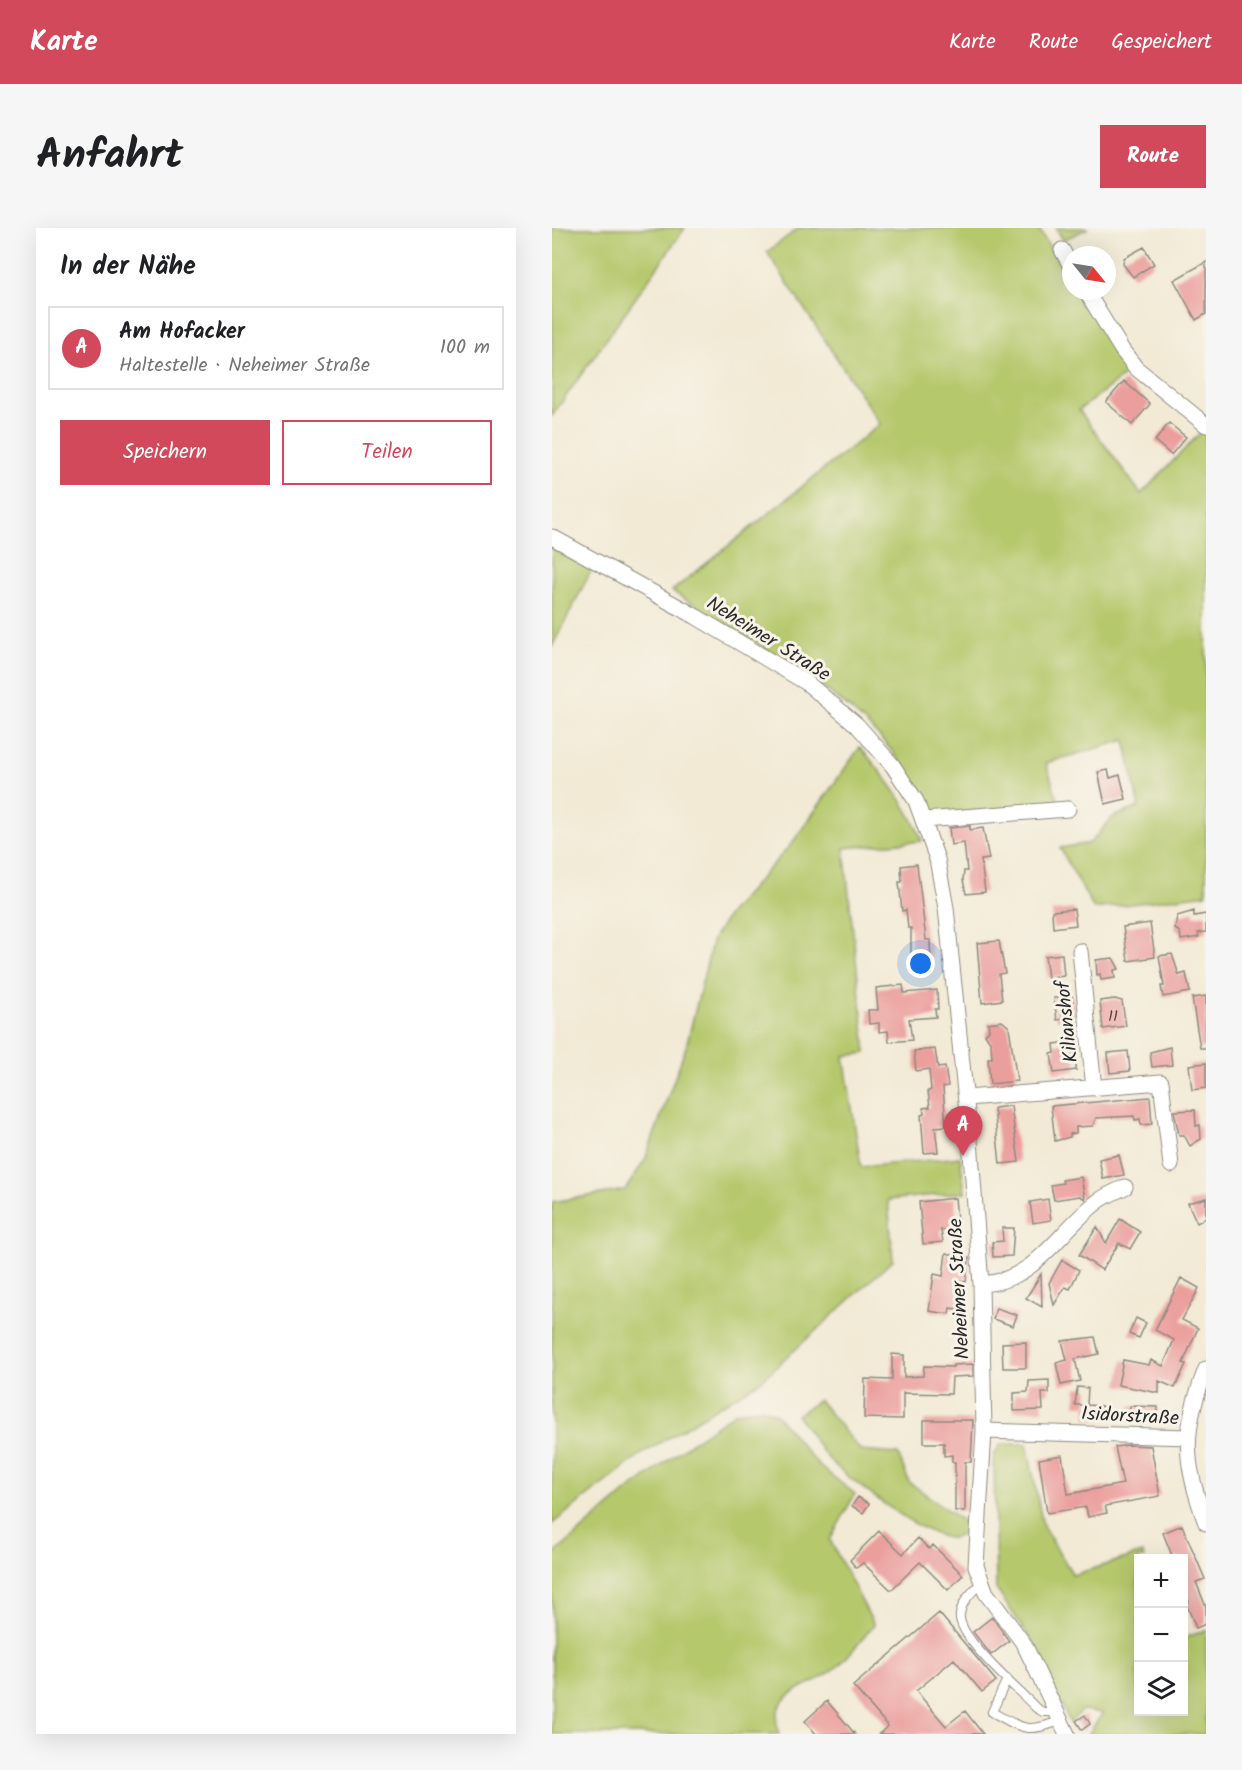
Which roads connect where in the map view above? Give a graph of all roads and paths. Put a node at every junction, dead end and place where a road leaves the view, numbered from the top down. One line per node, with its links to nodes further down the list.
1 (1092, 300): 2 (street)
2 (1206, 425)
3 (552, 537): 5 (street, Neheimer Straße)
4 (1068, 809): 5 (street)
5 (924, 820): 8 (street, Neheimer Straße)
6 (1080, 951): 7 (street, Kilianshof)
7 (1095, 1088): 8 (street, Kilianshof); 9 (street, Kilianshof)
8 (967, 1098): 11 (street, Neheimer Straße)
9 (1171, 1165)
10 (1125, 1187): 11 (street)
11 (981, 1284): 13 (street, Neheimer Straße)
12 (1206, 1369): 14 (street)
13 (984, 1431): 14 (street, Isidorstraße); 16 (street, Neheimer Straße)
14 (1188, 1437): 15 (street, Isidorstraße)
15 (1206, 1523)
16 (981, 1583): 17 (lane); 18 (street, Neheimer Straße)
17 (1007, 1679): 18 (lane); 18 (lane)
18 (1061, 1722)

